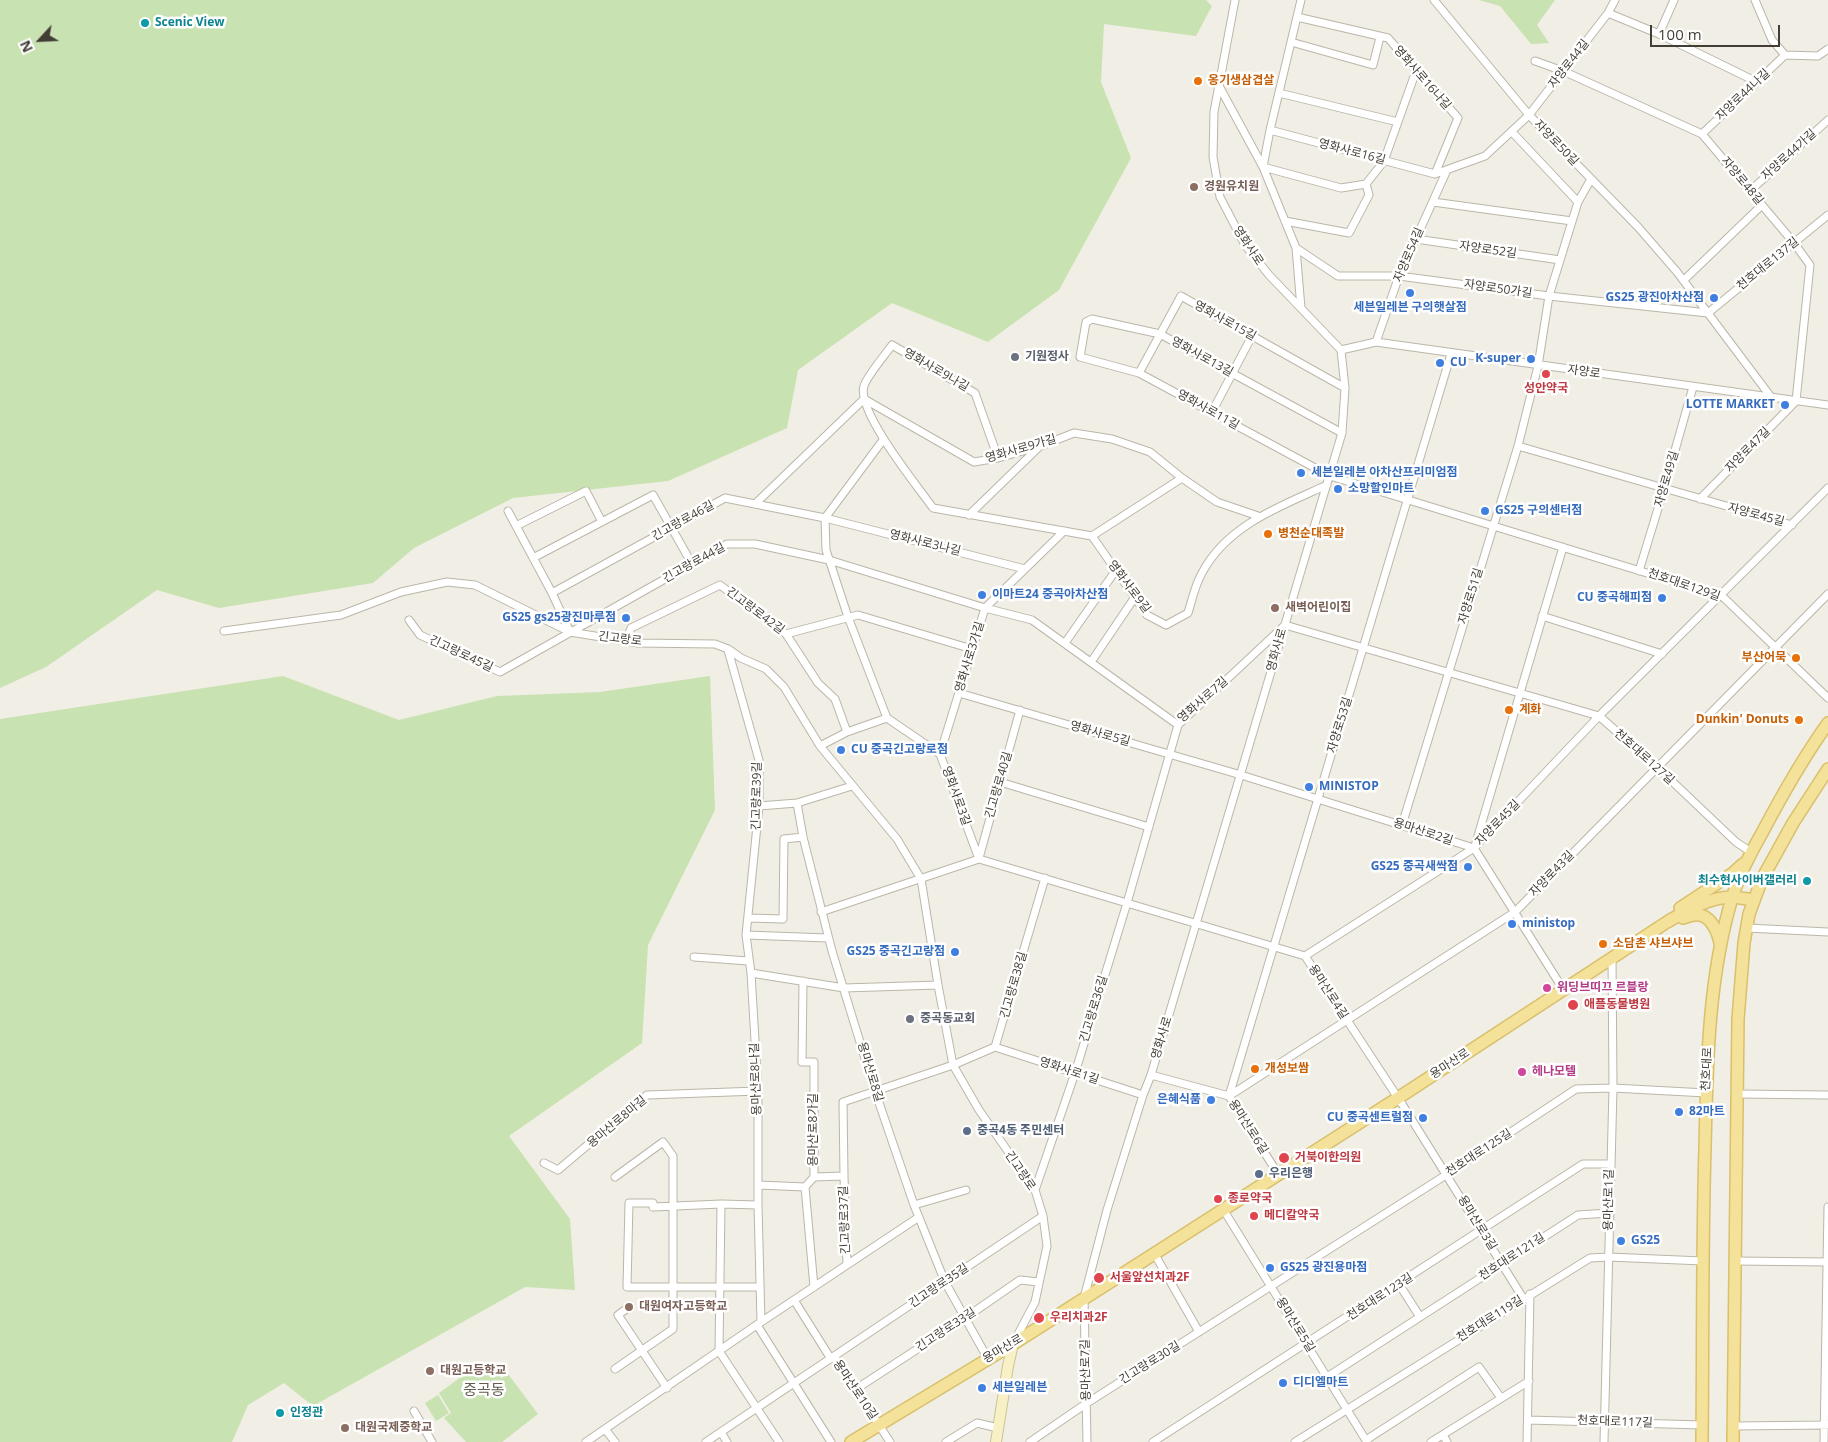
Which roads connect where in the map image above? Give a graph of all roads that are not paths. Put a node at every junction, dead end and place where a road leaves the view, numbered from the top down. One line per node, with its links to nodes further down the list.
1 (1235, 0): 18 (street, 영화사로)
2 (1301, 0): 8 (street)
3 (1434, 0): 20 (street, 자양로50길)
4 (1615, 0): 7 (street, 자양로44길)
5 (1674, 0): 9 (street)
6 (1755, 0): 13 (street)
7 (1608, 13): 9 (street); 16 (street, 자양로44길)
8 (1297, 17): 10 (street, 영화사로16나길); 11 (street)
9 (1659, 34): 17 (street)
10 (1380, 37): 11 (street); 15 (street, 영화사로16나길)
11 (1291, 42): 19 (street)
12 (1828, 49): 13 (street)
13 (1785, 56): 17 (street, 자양로44나길)
14 (1535, 61): 16 (street, 자양로48길)
15 (1416, 71): 22 (street); 29 (street, 영화사로16나길)
16 (1563, 71): 20 (street, 자양로44길); 25 (street, 자양로48길)
17 (1757, 82): 25 (street, 자양로44나길)
18 (1219, 86): 27 (street); 46 (street, 영화사로)
19 (1279, 93): 22 (street); 23 (street)
20 (1530, 115): 24 (street); 30 (street, 자양로50길)
21 (1828, 120): 32 (street, 자양로44가길)
22 (1398, 122): 26 (street)
23 (1270, 130): 26 (street, 영화사로16길); 27 (street)
24 (1512, 132): 28 (street); 34 (street)
25 (1702, 134): 32 (street, 자양로48길)
26 (1384, 160): 29 (street, 영화사로16길); 31 (street)
27 (1263, 167): 31 (street); 37 (street)
28 (1447, 170): 29 (street); 33 (street, 자양로54길)
29 (1435, 174)
30 (1591, 179): 34 (street); 44 (street, 자양로50길)
31 (1366, 184): 37 (street)
32 (1750, 191): 35 (street, 자양로48길)
33 (1432, 202): 38 (street); 39 (street, 자양로54길)
34 (1578, 202): 38 (street)
35 (1762, 205): 40 (street, 자양로48길); 44 (street)
36 (1828, 214): 40 (street, 천호대로137길)
37 (1285, 221): 41 (street)
38 (1572, 222): 42 (street)
39 (1416, 239): 42 (street, 자양로52길); 43 (street, 자양로54길)
40 (1794, 243): 47 (street, 천호대로137길); 61 (street, 자양로48길)
41 (1296, 248): 43 (street, 자양로50가길); 46 (street)
42 (1560, 260): 45 (street)
43 (1399, 276): 45 (street, 자양로50가길); 50 (street, 자양로54길)
44 (1684, 280): 47 (street, 자양로50길)
45 (1548, 296): 47 (street, 자양로50가길); 54 (street)
46 (1301, 308): 51 (street, 영화사로)
47 (1708, 313): 59 (street, 자양로50길)
48 (1160, 334): 49 (street, 영화사로15길); 53 (street, 영화사로13길); 55 (street, 영화사로15길); 56 (street, 영화사로13길)
49 (1252, 336): 56 (street); 58 (street, 영화사로15길)
50 (1376, 342): 51 (street, 자양로); 52 (street, 자양로)
51 (1341, 350): 58 (street, 영화사로)
52 (1451, 354): 54 (street, 자양로); 75 (street, 자양로53길)
53 (1080, 357): 55 (street, 영화사로11길)
54 (1538, 366): 57 (street, 자양로); 67 (street, 자양로51길)
55 (1139, 373): 63 (street, 영화사로11길)
56 (1232, 374): 63 (street); 64 (street, 영화사로13길)
57 (1693, 387): 59 (street, 자양로); 73 (street, 자양로49길)
58 (1345, 388): 64 (street, 영화사로)
59 (1771, 397): 61 (street, 자양로)
60 (864, 399): 65 (street); 68 (street, 영화사로9가길); 68 (street, 영화사로9나길); 76 (street)
61 (1796, 401): 62 (street, 자양로); 74 (street, 자양로47길)
62 (1828, 405)
63 (1212, 412): 69 (street, 영화사로11길)
64 (1342, 433): 69 (street, 영화사로)
65 (883, 440): 78 (street); 80 (street)
66 (1041, 446): 68 (street, 영화사로9가길); 70 (street, 영화사로9가길); 78 (street)
67 (1518, 446): 73 (street, 자양로45길); 84 (street, 자양로51길)
68 (998, 458)
69 (1330, 476): 71 (street, 영화사로); 75 (street, 천호대로129길)
70 (1182, 478): 79 (street, 영화사로9가길); 87 (street)
71 (1327, 485): 79 (street, 영화사로9길); 103 (street, 영화사로)
72 (1828, 488): 82 (street, 자양로45길)
73 (1664, 489): 74 (street, 자양로45길); 94 (street, 자양로49길)
74 (1700, 499): 82 (street, 자양로45길)
75 (1407, 500): 84 (street, 천호대로129길); 109 (street, 자양로53길)
76 (755, 504): 80 (street, 긴고랑로46길); 85 (street, 긴고랑로46길)
77 (508, 511): 83 (street)
78 (969, 515): 86 (street)
79 (1258, 516): 98 (street, 영화사로9길)
80 (824, 518): 90 (street); 92 (street, 영화사로3나길)
81 (602, 522): 83 (street); 85 (street); 89 (street)
82 (1792, 525): 97 (street, 자양로45길)
83 (516, 526): 89 (street)
84 (1493, 526): 88 (street, 천호대로129길); 115 (street, 자양로51길)
85 (671, 527): 91 (street); 95 (street, 긴고랑로46길)
86 (1064, 531): 87 (street); 92 (street, 영화사로3가길)
87 (1092, 536): 93 (street, 영화사로9길)
88 (1563, 547): 94 (street, 천호대로129길); 100 (street)
89 (533, 558): 95 (street)
90 (829, 560): 91 (street, 긴고랑로44길); 99 (street, 영화사로7길); 101 (street)
91 (692, 564): 105 (street, 긴고랑로44길)
92 (1025, 569): 99 (street, 영화사로3가길)
93 (1116, 570): 98 (street, 영화사로9길); 108 (street)
94 (1639, 570): 97 (street, 천호대로129길)
95 (552, 593): 105 (street)
96 (1828, 594): 110 (street, 자양로43길)
97 (1722, 596): 110 (street, 천호대로129길); 113 (street, 자양로45길)
98 (1135, 597): 114 (street)
99 (985, 608): 108 (street, 영화사로7길); 112 (street, 영화사로3가길)
100 (1542, 616): 113 (street); 117 (street)
101 (848, 617): 106 (street); 112 (street); 121 (street)
102 (409, 620): 105 (street, 긴고랑로45길)
103 (1285, 624): 109 (street, 천호대로127길); 123 (street, 영화사로7길); 130 (street, 영화사로)
104 (224, 631): 105 (street, 긴고랑로)
105 (570, 632): 107 (street, 긴고랑로)
106 (786, 634): 107 (street, 긴고랑로42길); 124 (street, 긴고랑로42길)
107 (626, 642): 111 (street, 긴고랑로)
108 (1064, 643): 114 (street, 영화사로7길)
109 (1363, 648): 115 (street, 천호대로127길); 133 (street, 자양로53길)
110 (1776, 648): 118 (street, 천호대로129길); 128 (street, 자양로43길)
111 (728, 649): 125 (street, 긴고랑로); 135 (street, 긴고랑로39길)
112 (972, 649): 116 (street, 영화사로3가길)
113 (1662, 654): 120 (street, 자양로45길)
114 (1091, 662): 123 (street, 영화사로7길)
115 (1447, 672): 117 (street, 천호대로127길); 136 (street, 자양로51길)
116 (959, 693): 119 (street, 영화사로5길); 126 (street, 영화사로3가길)
117 (1519, 693): 120 (street, 천호대로127길); 139 (street)
118 (1828, 698)
119 (1020, 710): 127 (street, 영화사로5길); 131 (street, 긴고랑로40길)
120 (1600, 716): 128 (street, 천호대로127길); 139 (street, 자양로45길)
121 (887, 718): 124 (street); 126 (street, 영화사로3길)
122 (1828, 723): 140 (main road, 천호대로)
123 (1178, 725): 127 (street, 긴고랑로36길)
124 (846, 732): 125 (street)
125 (820, 746): 132 (street, 긴고랑로)
126 (940, 754): 141 (street, 영화사로3길)
127 (1170, 754): 130 (street, 영화사로5길); 137 (street, 긴고랑로36길)
128 (1657, 767): 140 (street, 천호대로127길); 148 (street, 자양로43길)
129 (1828, 769): 145 (main road)
130 (1241, 774): 133 (street, 용마산로2길); 151 (street, 영화사로)
131 (1000, 782): 137 (street); 141 (street, 긴고랑로40길)
132 (852, 786): 134 (street); 143 (street, 긴고랑로)
133 (1318, 799): 136 (street, 용마산로2길); 156 (street, 자양로53길)
134 (796, 803): 135 (street); 138 (street, 용마산로8길)
135 (759, 806): 149 (street, 긴고랑로39길)
136 (1402, 825): 139 (street, 용마산로2길)
137 (1149, 827): 146 (street, 긴고랑로36길)
138 (803, 837): 147 (street, 용마산로8길); 149 (street)
139 (1474, 848): 148 (street); 158 (street, 자양로45길)
140 (1750, 856): 144 (main road, 천호대로); 150 (main road)
141 (979, 859): 142 (street); 143 (street)
142 (1045, 878): 146 (street); 168 (street, 긴고랑로38길)
143 (921, 879): 147 (street); 164 (street, 긴고랑로)
144 (1732, 897): 145 (main road, 용마산로); 150 (main road, 용마산로); 157 (main road, 천호대로)
145 (1754, 900): 152 (main road)
146 (1127, 902): 151 (street); 170 (street, 긴고랑로36길)
147 (821, 912): 155 (street, 용마산로8길)
148 (1515, 912): 166 (street); 167 (street, 자양로43길)
149 (749, 918): 154 (street, 긴고랑로39길)
150 (1667, 922): 157 (main road); 160 (main road, 용마산로)
151 (1196, 923): 156 (street, 용마산로4길); 171 (street, 영화사로)
152 (1746, 928): 153 (street); 176 (main road)
153 (1828, 932)
154 (746, 935): 155 (street); 161 (street, 긴고랑로39길)
155 (828, 938): 165 (street, 용마산로8길)
156 (1274, 946): 158 (street, 용마산로4길); 179 (street, 자양로53길)
157 (1720, 948): 175 (main road, 천호대로)
158 (1305, 956): 167 (street, 용마산로4길)
159 (694, 957): 161 (street)
160 (1612, 957): 166 (main road, 용마산로); 172 (street, 용마산로1길)
161 (748, 960): 162 (street, 긴고랑로39길)
162 (751, 973): 163 (street); 173 (street, 용마산로8나길)
163 (803, 981): 165 (street); 186 (street, 용마산로8가길)
164 (938, 985): 165 (street); 169 (street, 긴고랑로)
165 (844, 988): 174 (street, 용마산로8길)
166 (1564, 989): 180 (main road, 용마산로)
167 (1347, 1020): 179 (street, 자양로43길); 180 (street, 용마산로4길)
168 (996, 1047): 169 (street); 170 (street, 영화사로1길)
169 (954, 1065): 174 (street, 긴고랑로37길); 191 (street, 긴고랑로)
170 (1075, 1073): 177 (street, 영화사로1길); 191 (street, 긴고랑로36길)
171 (1151, 1075): 177 (street, 영화사로); 179 (street, 용마산로6길)
172 (1613, 1088): 175 (street, 천호대로125길); 182 (street, 용마산로1길); 184 (street, 천호대로125길)
173 (758, 1091): 181 (street, 용마산로8마길); 188 (street, 용마산로8나길)
174 (875, 1091): 185 (street, 긴고랑로37길); 194 (street, 용마산로8길)
175 (1706, 1093): 204 (main road, 천호대로)
176 (1736, 1094): 178 (street); 205 (main road)
177 (1143, 1095): 218 (street, 영화사로)
178 (1828, 1095)
179 (1229, 1096): 183 (street, 용마산로6길)
180 (1398, 1098): 183 (main road, 용마산로); 184 (street, 용마산로3길)
181 (544, 1163)
182 (1610, 1164): 198 (street, 용마산로1길); 201 (street, 천호대로123길)
183 (1278, 1174): 197 (main road, 용마산로)
184 (1446, 1175): 201 (street, 용마산로3길); 213 (street, 천호대로125길)
185 (844, 1176): 186 (street, 긴고랑로37길); 208 (street, 긴고랑로37길)
186 (814, 1177): 189 (street, 용마산로8가길)
187 (616, 1178): 195 (street)
188 (758, 1185): 189 (street); 193 (street, 용마산로8나길)
189 (805, 1187): 215 (street)
190 (966, 1190): 194 (street)
191 (1035, 1190): 199 (street, 긴고랑로)
192 (721, 1204): 193 (street); 195 (street); 212 (street)
193 (758, 1205): 216 (street, 용마산로8나길)
194 (914, 1205): 200 (street, 용마산로8길)
195 (674, 1207): 214 (street); 214 (street)
196 (1828, 1207): 206 (street)
197 (1223, 1209): 202 (main road, 용마산로); 213 (street, 용마산로5길)
198 (1609, 1213): 203 (street, 용마산로1길); 207 (street, 천호대로121길)
199 (1043, 1216): 209 (street, 긴고랑로35길); 210 (street, 긴고랑로)
200 (919, 1217): 208 (street); 209 (street, 용마산로8길)
201 (1481, 1231): 207 (street, 용마산로3길); 211 (street, 천호대로123길)
202 (1154, 1253): 218 (main road, 용마산로); 224 (street)
203 (1608, 1257): 204 (street, 천호대로119길); 217 (street, 천호대로119길); 243 (street, 용마산로1길)
204 (1703, 1261): 245 (main road, 천호대로)
205 (1735, 1261): 206 (street); 247 (main road)
206 (1828, 1262): 246 (street)
207 (1502, 1264): 217 (street, 용마산로3길); 221 (street, 천호대로121길)
208 (847, 1265): 215 (street)
209 (945, 1282): 222 (street, 용마산로8길); 229 (street, 긴고랑로35길)
210 (1039, 1282): 222 (street, 긴고랑로33길); 225 (street, 긴고랑로)
211 (1399, 1284): 221 (street); 226 (street, 천호대로123길)
212 (720, 1286): 214 (street); 216 (street); 228 (street)
213 (1271, 1286): 224 (street, 긴고랑로30길); 226 (street, 용마산로5길)
214 (675, 1287): 227 (street)
215 (814, 1287): 219 (street)
216 (759, 1288): 223 (street, 용마산로8나길)
217 (1527, 1296): 233 (street); 240 (street, 천호대로119길)
218 (1084, 1298): 225 (main road, 용마산로); 238 (street, 용마산로7길)
219 (794, 1300): 223 (street); 229 (street, 용마산로10길)
220 (628, 1307): 227 (street)
221 (1420, 1317): 232 (street, 천호대로121길)
222 (965, 1318): 230 (street, 용마산로8길); 236 (street, 긴고랑로33길)
223 (759, 1323): 228 (street); 234 (street)
224 (1199, 1332): 238 (street, 긴고랑로30길)
225 (1013, 1344): 230 (main road, 용마산로); 248 (main road, 긴고랑로)
226 (1307, 1344): 232 (street, 용마산로5길); 266 (street, 천호대로123길)
227 (642, 1351): 231 (street); 235 (street)
228 (719, 1351): 235 (street); 239 (street)
229 (832, 1357): 234 (street, 용마산로10길); 236 (street, 용마산로10길)
230 (988, 1359): 244 (main road, 용마산로)
231 (615, 1369)
232 (1327, 1377): 240 (street, 용마산로5길)
233 (1528, 1381): 237 (street); 242 (street)
234 (794, 1383): 239 (street, 용마산로10길); 259 (street)
235 (667, 1388): 249 (street)
236 (856, 1389): 244 (street, 용마산로10길)
237 (1501, 1398): 251 (street); 252 (street, 용마산로5길)
238 (1087, 1403): 264 (street, 긴고랑로30길); 265 (street, 용마산로7길)
239 (758, 1408): 250 (street, 용마산로10길); 258 (street)
240 (1347, 1409): 252 (street, 용마산로5길); 267 (street, 천호대로119길)
241 (414, 1412): 253 (street)
242 (1528, 1420): 243 (street, 천호대로117길); 270 (street)
243 (1604, 1421): 245 (street, 천호대로117길); 271 (street, 용마산로1길)
244 (878, 1424): 260 (main road, 용마산로); 261 (street, 용마산로10길)
245 (1702, 1425): 272 (main road, 천호대로)
246 (1826, 1425): 247 (street); 274 (street)
247 (1733, 1426): 273 (main road)
248 (998, 1428): 262 (street); 263 (main road, 긴고랑로)
249 (606, 1429): 254 (street); 255 (street)
250 (721, 1432): 256 (street, 용마산로10길); 257 (street)
251 (1442, 1434): 268 (street); 269 (street)
252 (1367, 1441)
253 (432, 1442)
254 (586, 1442)
255 (615, 1442)
256 (706, 1442)
257 (727, 1442)
258 (779, 1442)
259 (831, 1442)
260 (851, 1442)
261 (890, 1442)
262 (946, 1442)
263 (996, 1442)
264 (1030, 1442)
265 (1087, 1442)
266 (1153, 1442)
267 (1295, 1442)
268 (1431, 1442)
269 (1447, 1442)
270 (1527, 1442)
271 (1604, 1442)
272 (1702, 1442)
273 (1733, 1442)
274 (1824, 1442)

